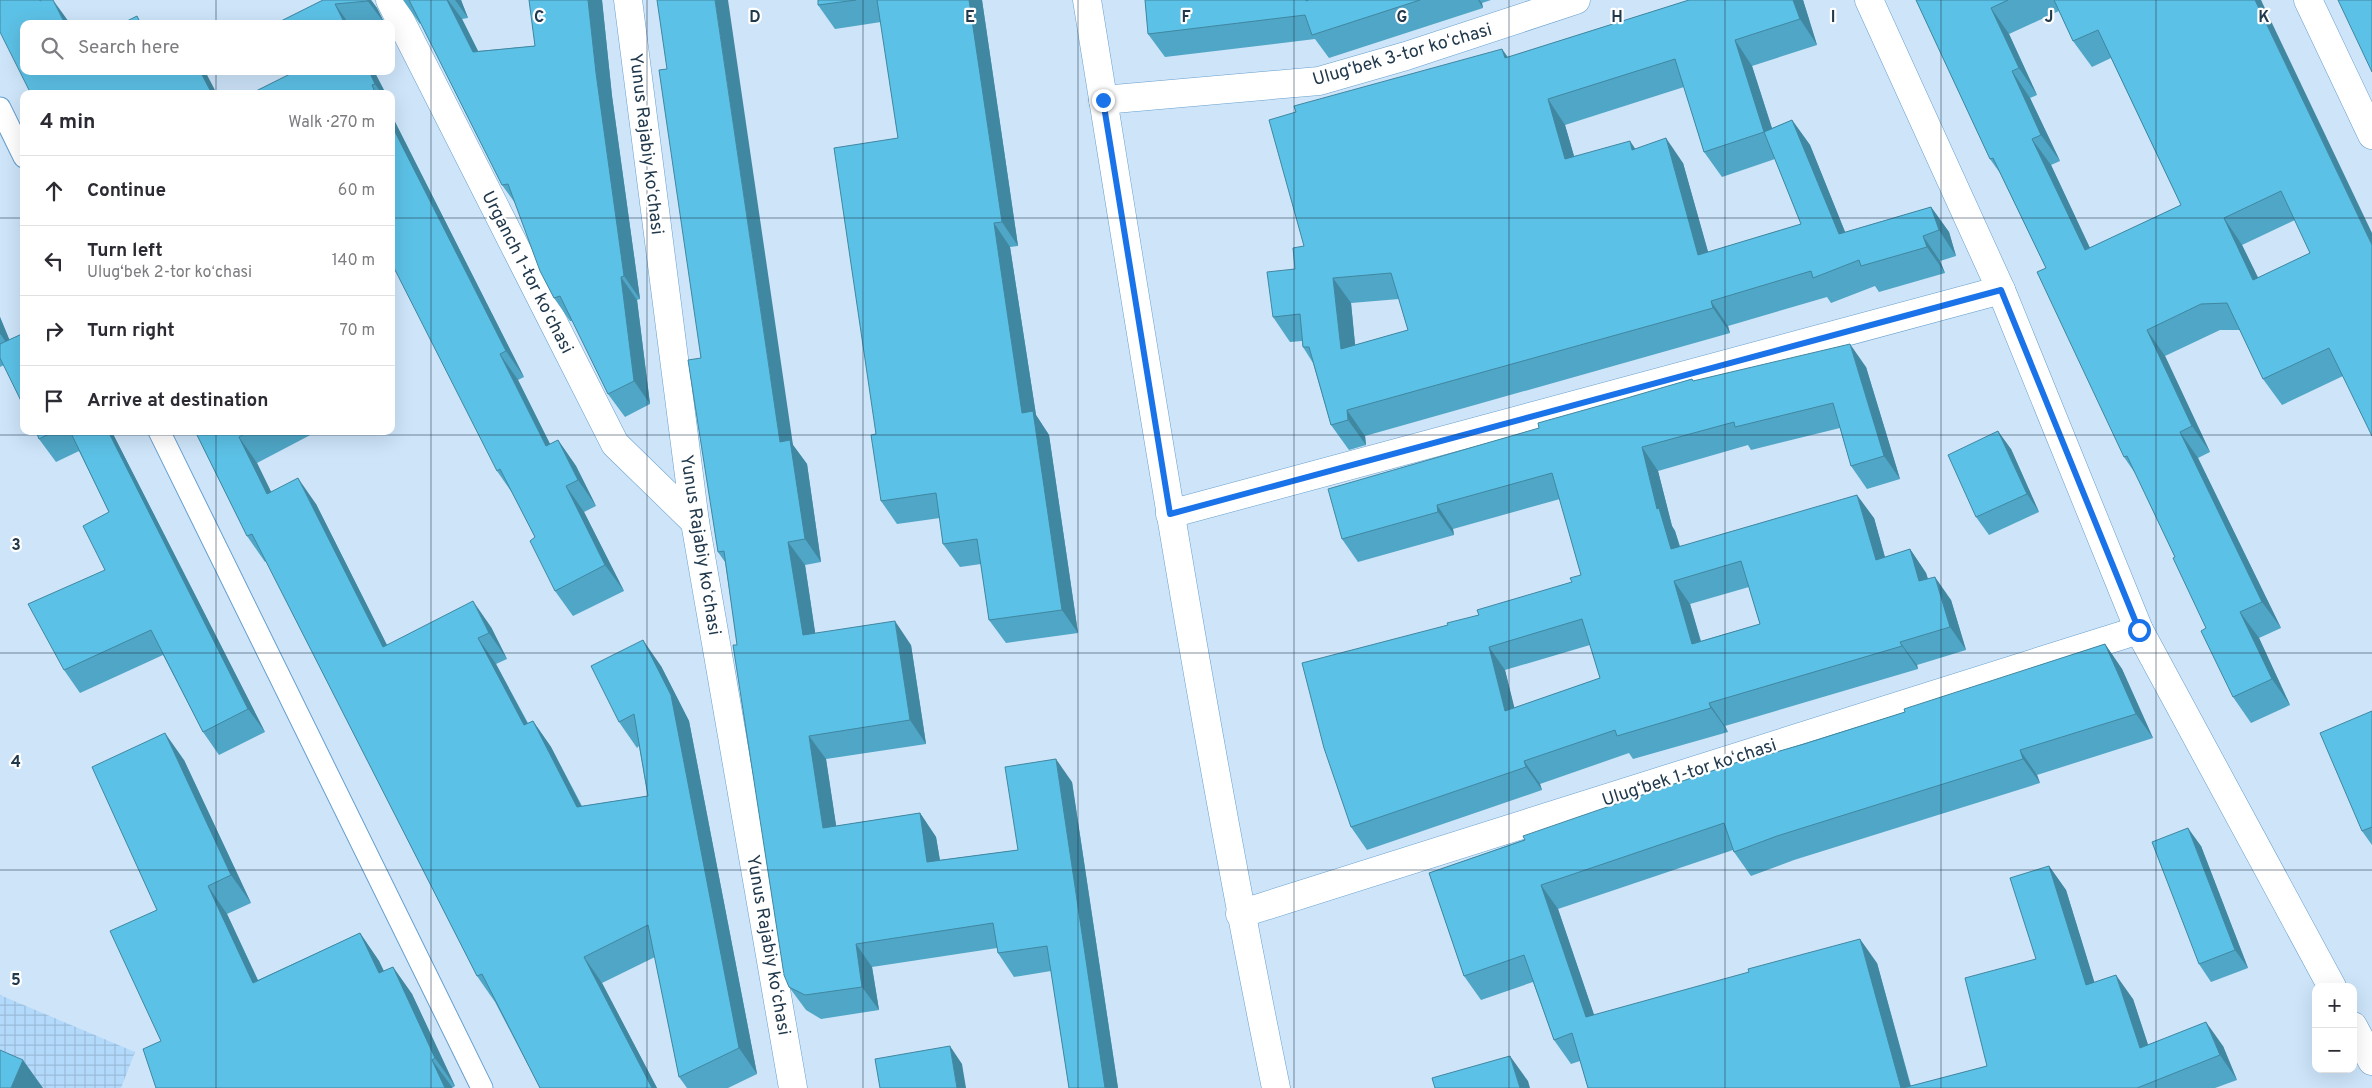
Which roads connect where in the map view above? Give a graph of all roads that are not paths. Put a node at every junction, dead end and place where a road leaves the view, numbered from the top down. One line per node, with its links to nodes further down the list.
1 (390, 0): 14 (street, Urganch 1-tor koʻchasi)
2 (628, 0): 14 (street, Yunus Rajabiy koʻchasi)
3 (1087, 0): 7 (street)
4 (1576, 0): 7 (street, Ulug‘bek 3-tor koʻchasi)
5 (1869, 0): 11 (street)
6 (2308, 0): 9 (street)
7 (1103, 100): 13 (street)
8 (0, 108): 10 (lane)
9 (2372, 135)
10 (20, 149)
11 (2001, 290): 13 (street); 15 (street)
12 (161, 435): 20 (lane)
13 (1170, 514): 16 (street)
14 (695, 522): 21 (street, Yunus Rajabiy koʻchasi)
15 (2139, 630): 16 (street, Ulug‘bek 1-tor koʻchasi); 17 (street)
16 (1240, 914): 22 (street)
17 (2330, 983)
18 (2354, 1028): 19 (street)
19 (2372, 1061)
20 (482, 1088)
21 (793, 1088)
22 (1276, 1088)

